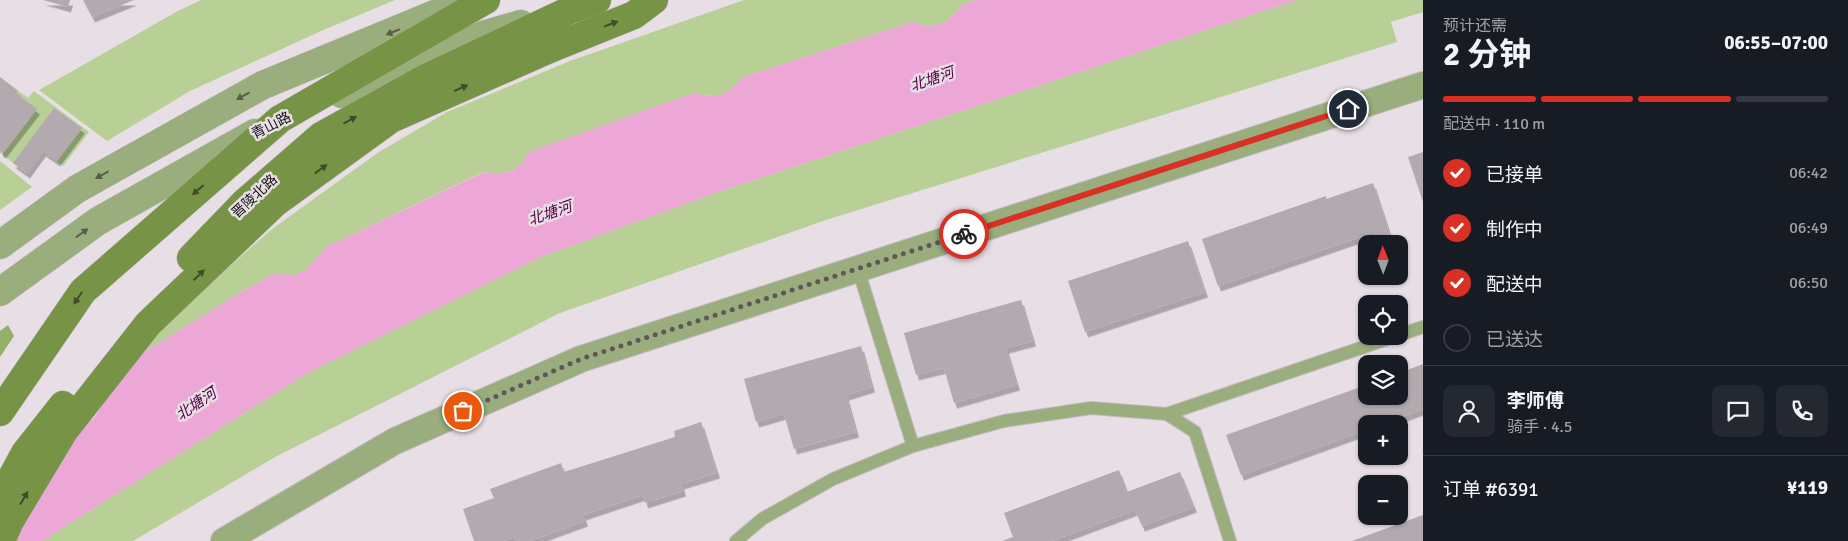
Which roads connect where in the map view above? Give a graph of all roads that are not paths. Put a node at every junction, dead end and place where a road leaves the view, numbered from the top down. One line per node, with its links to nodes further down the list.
1 (470, 0): 8 (street, one-way to 8)
2 (486, 0): 7 (main road)
3 (597, 0): 5 (main road, 晋陵北路)
4 (654, 0): 18 (main road, one-way to 4)
5 (568, 10): 7 (street, 青山路); 17 (main road, 晋陵北路, one-way to 5)
6 (1423, 85): 9 (street)
7 (280, 119): 10 (street, 青山路, one-way to 7); 14 (main road, one-way to 14)
8 (0, 245)
9 (858, 269): 16 (lane); 19 (street)
10 (0, 292)
11 (1423, 327): 12 (lane)
12 (1408, 332)
13 (1370, 345): 15 (lane)
14 (0, 412)
15 (1167, 414): 16 (lane); 21 (lane)
16 (913, 446): 20 (lane)
17 (0, 499)
18 (1, 541)
19 (224, 541)
20 (736, 541)
21 (1230, 541)

